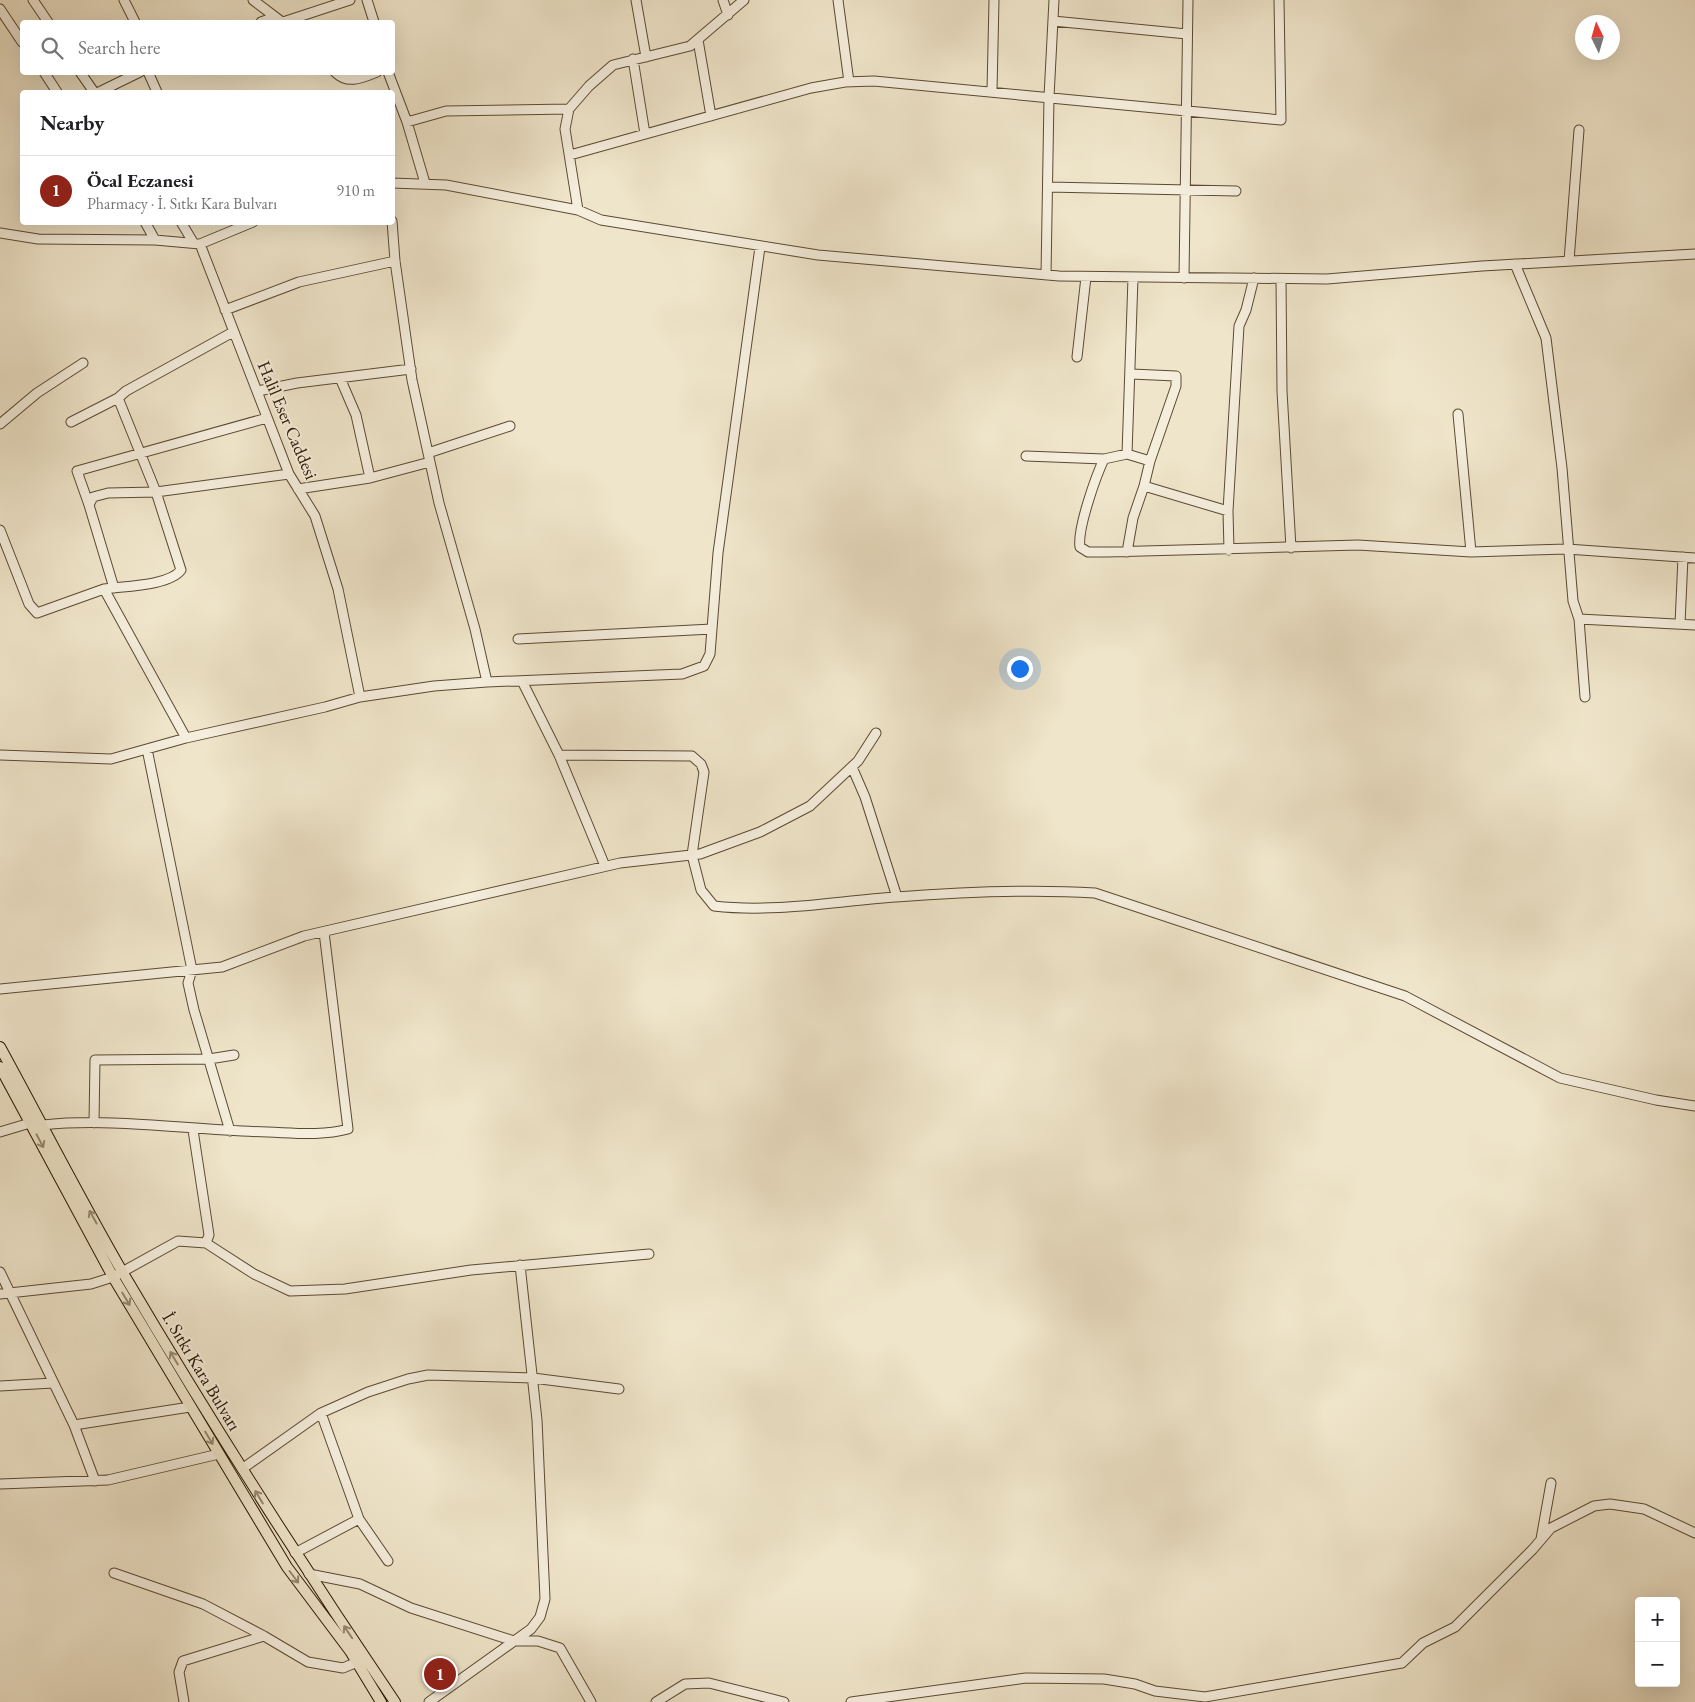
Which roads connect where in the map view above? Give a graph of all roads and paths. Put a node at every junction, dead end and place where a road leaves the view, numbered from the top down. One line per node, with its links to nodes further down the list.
1 (33, 0): 16 (street)
2 (124, 0): 17 (street)
3 (253, 0): 18 (street)
4 (350, 0): 19 (street)
5 (367, 0): 20 (street)
6 (636, 0): 25 (street)
7 (723, 0): 15 (street)
8 (744, 0): 15 (street)
9 (838, 0): 34 (street)
10 (994, 0): 41 (street)
11 (1054, 0): 21 (street)
12 (1188, 0): 22 (street)
13 (1279, 0): 44 (street)
14 (0, 9): 23 (street)
15 (728, 15): 24 (street)
16 (47, 20)
17 (134, 20)
18 (279, 20)
19 (283, 20)
20 (373, 20)
21 (1053, 21): 22 (street); 42 (street)
22 (1187, 34): 44 (street)
23 (20, 39)
24 (698, 40): 25 (street); 45 (street)
25 (646, 57): 26 (street)
26 (632, 59): 43 (street); 48 (street)
27 (46, 75): 35 (street)
28 (82, 75): 36 (street)
29 (134, 75): 37 (street)
30 (149, 75): 38 (street)
31 (337, 75): 32 (street)
32 (368, 75)
33 (389, 75): 40 (street)
34 (849, 82): 41 (street); 45 (street)
35 (56, 90)
36 (93, 90)
37 (103, 90)
38 (156, 90)
39 (395, 90): 46 (street)
40 (395, 90)
41 (992, 91): 42 (street)
42 (1049, 96): 44 (street); 52 (street)
43 (569, 109): 46 (street); 49 (street)
44 (1186, 110): 53 (street)
45 (711, 116): 48 (street)
46 (407, 122): 51 (street)
47 (1579, 130): 66 (street)
48 (645, 134): 49 (street)
49 (570, 155): 55 (street)
50 (395, 183): 51 (street)
51 (425, 183): 55 (street)
52 (1048, 187): 53 (street); 68 (street)
53 (1184, 189): 54 (street); 71 (street)
54 (1236, 191)
55 (578, 210): 63 (street)
56 (147, 225): 61 (street)
57 (184, 225): 62 (street, Halil Eser Caddesi)
58 (245, 225): 62 (street)
59 (392, 225): 65 (street)
60 (0, 233): 61 (street)
61 (155, 240): 62 (street)
62 (197, 243): 74 (street, Halil Eser Caddesi)
63 (760, 247): 68 (street); 113 (street)
64 (1695, 254): 66 (street)
65 (396, 261): 74 (street); 78 (street)
66 (1569, 262): 67 (street)
67 (1515, 264): 73 (street); 103 (street)
68 (1046, 275): 69 (street)
69 (1086, 277): 70 (street); 76 (street)
70 (1133, 278): 71 (street); 79 (street)
71 (1184, 278): 72 (street)
72 (1254, 278): 73 (street); 100 (street)
73 (1281, 279): 102 (street)
74 (225, 310): 75 (street, Halil Eser Caddesi)
75 (233, 332): 81 (street, Halil Eser Caddesi); 82 (street)
76 (1076, 358)
77 (83, 363): 86 (street)
78 (411, 369): 80 (street); 91 (street)
79 (1131, 374): 89 (street); 93 (street)
80 (340, 378): 81 (street); 95 (street)
81 (258, 391): 84 (street, Halil Eser Caddesi)
82 (118, 398): 85 (street); 88 (street)
83 (1458, 414): 106 (street)
84 (267, 418): 88 (street); 94 (street, Halil Eser Caddesi)
85 (70, 422)
86 (0, 424)
87 (510, 426): 91 (street)
88 (142, 453): 98 (street); 99 (street)
89 (1127, 454): 92 (street); 93 (street)
90 (1026, 456): 92 (street)
91 (429, 457): 95 (street); 116 (street)
92 (1104, 459): 105 (street)
93 (1150, 461): 96 (street)
94 (289, 474): 97 (street, Halil Eser Caddesi); 98 (street)
95 (370, 478): 97 (street)
96 (1144, 486): 100 (street); 105 (street)
97 (298, 489): 117 (street, Halil Eser Caddesi)
98 (156, 492): 99 (street); 109 (street)
99 (89, 505): 109 (street)
100 (1228, 511): 104 (street)
101 (0, 530): 109 (street)
102 (1291, 548): 104 (street); 106 (street)
103 (1567, 549): 106 (street); 107 (street); 110 (street)
104 (1229, 550): 105 (street)
105 (1127, 552)
106 (1470, 552)
107 (1684, 557): 108 (street); 111 (street)
108 (1695, 558)
109 (109, 589): 120 (street)
110 (1579, 619): 111 (street); 118 (street)
111 (1680, 624): 112 (street)
112 (1695, 625)
113 (712, 629): 114 (street); 115 (street)
114 (518, 639)
115 (522, 681): 116 (street); 123 (street)
116 (487, 682): 117 (street)
117 (360, 697): 120 (street)
118 (1585, 697)
119 (876, 733): 124 (street)
120 (186, 738): 121 (street)
121 (147, 749): 122 (street); 129 (street)
122 (0, 755)
123 (559, 755): 125 (street); 126 (street)
124 (852, 767): 125 (street); 127 (street)
125 (692, 855): 126 (street); 127 (street)
126 (605, 866): 128 (street)
127 (897, 897): 135 (street)
128 (324, 932): 129 (street); 140 (street)
129 (192, 970): 130 (street); 133 (street)
130 (0, 989)
131 (0, 1046): 138 (main road, İ. Sıtkı Kara Bulvarı)
132 (234, 1056): 133 (street)
133 (208, 1059): 137 (street); 140 (street)
134 (0, 1067): 136 (main road, İ. Sıtkı Kara Bulvarı)
135 (1695, 1106)
136 (30, 1123): 141 (street); 147 (main road, İ. Sıtkı Kara Bulvarı, one-way to 147)
137 (94, 1123): 138 (street); 139 (street)
138 (43, 1125): 145 (main road, İ. Sıtkı Kara Bulvarı, one-way to 138)
139 (193, 1130): 140 (street); 142 (street)
140 (230, 1131)
141 (0, 1132)
142 (206, 1243): 144 (street); 145 (street)
143 (649, 1254): 144 (street)
144 (520, 1265): 150 (street)
145 (122, 1271): 147 (street); 158 (main road, İ. Sıtkı Kara Bulvarı, one-way to 145)
146 (0, 1272): 149 (street)
147 (112, 1277): 149 (street); 154 (main road, İ. Sıtkı Kara Bulvarı, one-way to 154)
148 (0, 1294): 149 (street)
149 (10, 1294): 151 (street)
150 (533, 1378): 153 (street); 155 (street); 170 (street)
151 (53, 1382): 152 (street); 156 (street)
152 (0, 1386)
153 (619, 1389)
154 (190, 1407): 156 (street); 157 (main road, İ. Sıtkı Kara Bulvarı, one-way to 157)
155 (322, 1413): 158 (street); 162 (street)
156 (74, 1425): 159 (street)
157 (219, 1454): 159 (street); 171 (main road, İ. Sıtkı Kara Bulvarı, one-way to 171)
158 (242, 1469): 165 (main road, İ. Sıtkı Kara Bulvarı, one-way to 158)
159 (94, 1481): 161 (street)
160 (1551, 1483): 164 (street)
161 (0, 1484)
162 (359, 1519): 165 (street); 166 (street)
163 (1695, 1533): 164 (street)
164 (1541, 1539): 172 (street)
165 (295, 1553): 168 (main road, İ. Sıtkı Kara Bulvarı)
166 (388, 1561)
167 (114, 1573): 169 (street)
168 (309, 1574): 170 (street); 171 (main road, İ. Sıtkı Kara Bulvarı, one-way to 168)
169 (264, 1636): 171 (street); 174 (street)
170 (514, 1641): 177 (street); 178 (street)
171 (361, 1660): 175 (main road, İ. Sıtkı Kara Bulvarı); 176 (main road, İ. Sıtkı Kara Bulvarı)
172 (931, 1691): 173 (street); 182 (street)
173 (862, 1701): 181 (street)
174 (184, 1702)
175 (381, 1702)
176 (395, 1702)
177 (429, 1702)
178 (591, 1702)
179 (656, 1702): 180 (street)
180 (784, 1702)
181 (851, 1702)
182 (933, 1702)

